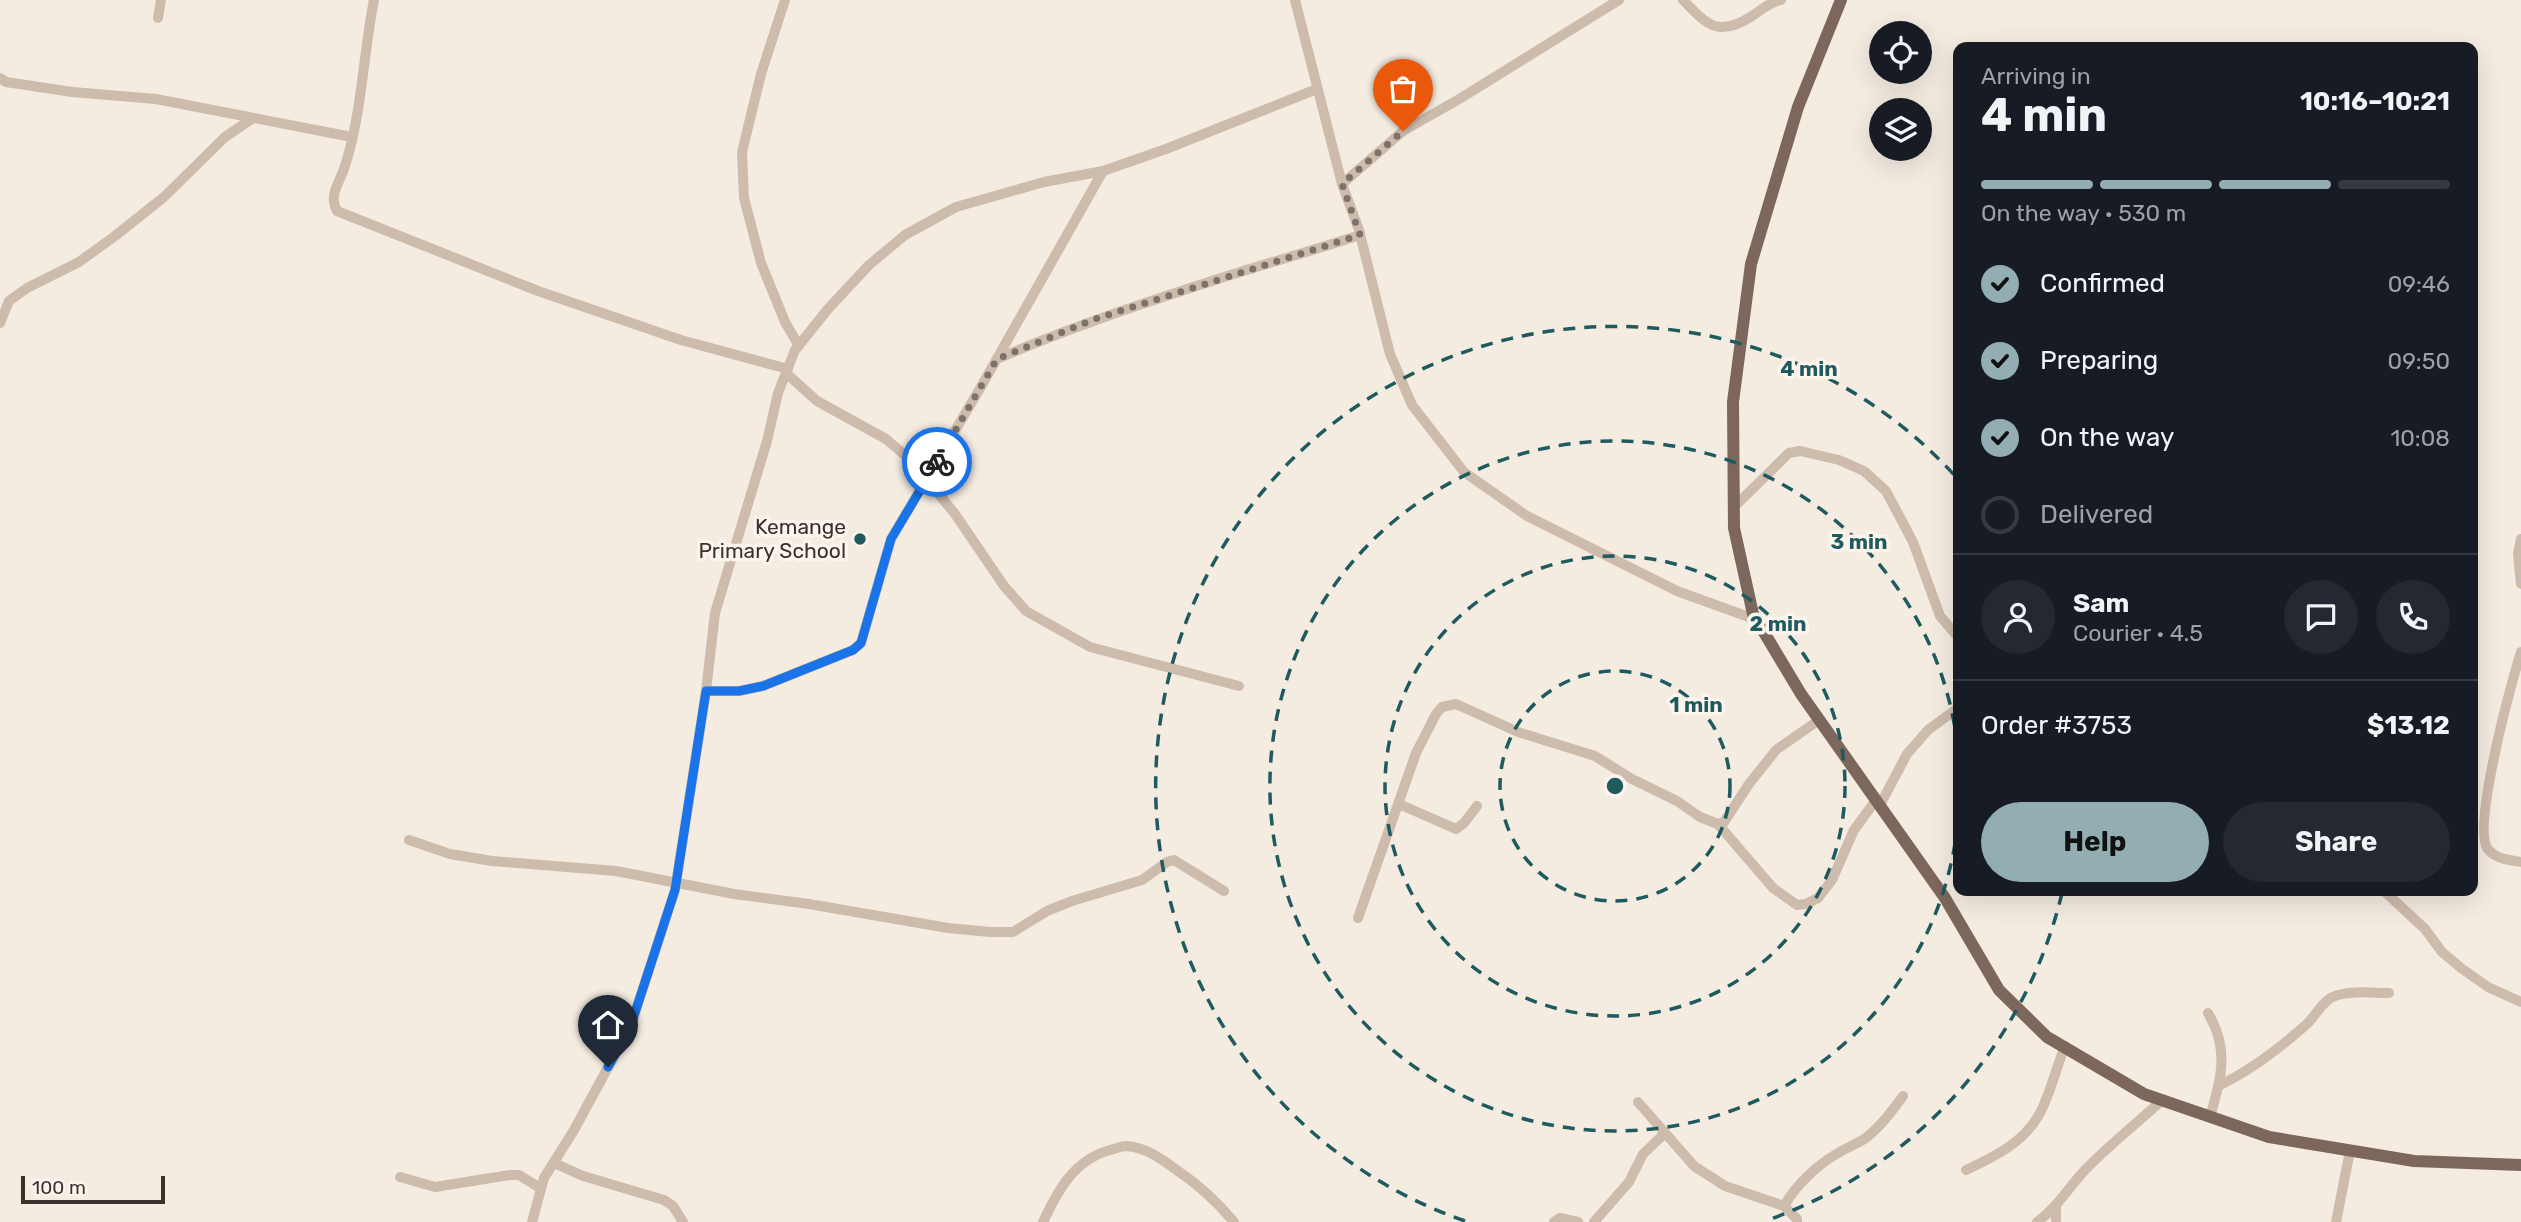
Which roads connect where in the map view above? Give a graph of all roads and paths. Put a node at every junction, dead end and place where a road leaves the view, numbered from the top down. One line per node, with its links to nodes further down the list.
1 (161, 0): 9 (street)
2 (374, 0): 13 (street)
3 (785, 0): 18 (street)
4 (1295, 0): 11 (street)
5 (1619, 0): 15 (street)
6 (1683, 0): 7 (street)
7 (1781, 0)
8 (1841, 0): 22 (main road)
9 (158, 18)
10 (0, 78): 12 (street)
11 (1317, 89): 14 (street); 15 (street)
12 (253, 117): 13 (street); 17 (street)
13 (352, 137): 20 (street)
14 (1103, 172): 18 (street); 19 (street)
15 (1342, 184): 16 (street)
16 (1360, 235): 19 (street); 25 (street)
17 (0, 323)
18 (799, 346): 20 (street)
19 (997, 359): 21 (street)
20 (787, 371): 21 (street); 29 (street)
21 (928, 478): 28 (street); 29 (street)
22 (1734, 507): 25 (main road); 26 (street)
23 (2521, 539): 24 (street)
24 (2521, 584)
25 (1757, 621): 31 (main road)
26 (1953, 631)
27 (2521, 652): 37 (street)
28 (1239, 686)
29 (706, 691): 38 (street)
30 (1953, 712): 33 (street)
31 (1819, 720): 33 (main road); 35 (street)
32 (1399, 803): 34 (street); 35 (street); 41 (street)
33 (1878, 803): 35 (street); 45 (main road)
34 (1477, 806)
35 (1718, 824)
36 (409, 840): 38 (street)
37 (2521, 862)
38 (676, 883): 39 (street); 53 (street)
39 (1224, 891)
40 (2389, 896): 43 (street)
41 (1359, 918)
42 (2389, 993): 46 (street)
43 (2521, 1002)
44 (2208, 1013): 46 (street)
45 (2065, 1046): 48 (main road); 55 (street)
46 (2218, 1086): 50 (street)
47 (1903, 1096): 58 (street)
48 (2161, 1101): 50 (main road); 59 (street)
49 (1638, 1102): 51 (street)
50 (2210, 1117): 52 (main road)
51 (1664, 1134): 58 (street); 66 (street)
52 (2350, 1151): 54 (main road); 70 (street)
53 (554, 1163): 57 (street); 61 (street)
54 (2521, 1165)
55 (1966, 1170)
56 (400, 1177): 57 (street)
57 (540, 1188): 60 (street)
58 (1784, 1206): 67 (street)
59 (2056, 1206): 68 (street); 69 (street)
60 (532, 1222)
61 (684, 1222)
62 (1043, 1222): 63 (street)
63 (1234, 1222)
64 (1554, 1222): 65 (street)
65 (1578, 1222)
66 (1594, 1222)
67 (1797, 1222)
68 (2037, 1222)
69 (2056, 1222)
70 (2336, 1222)

